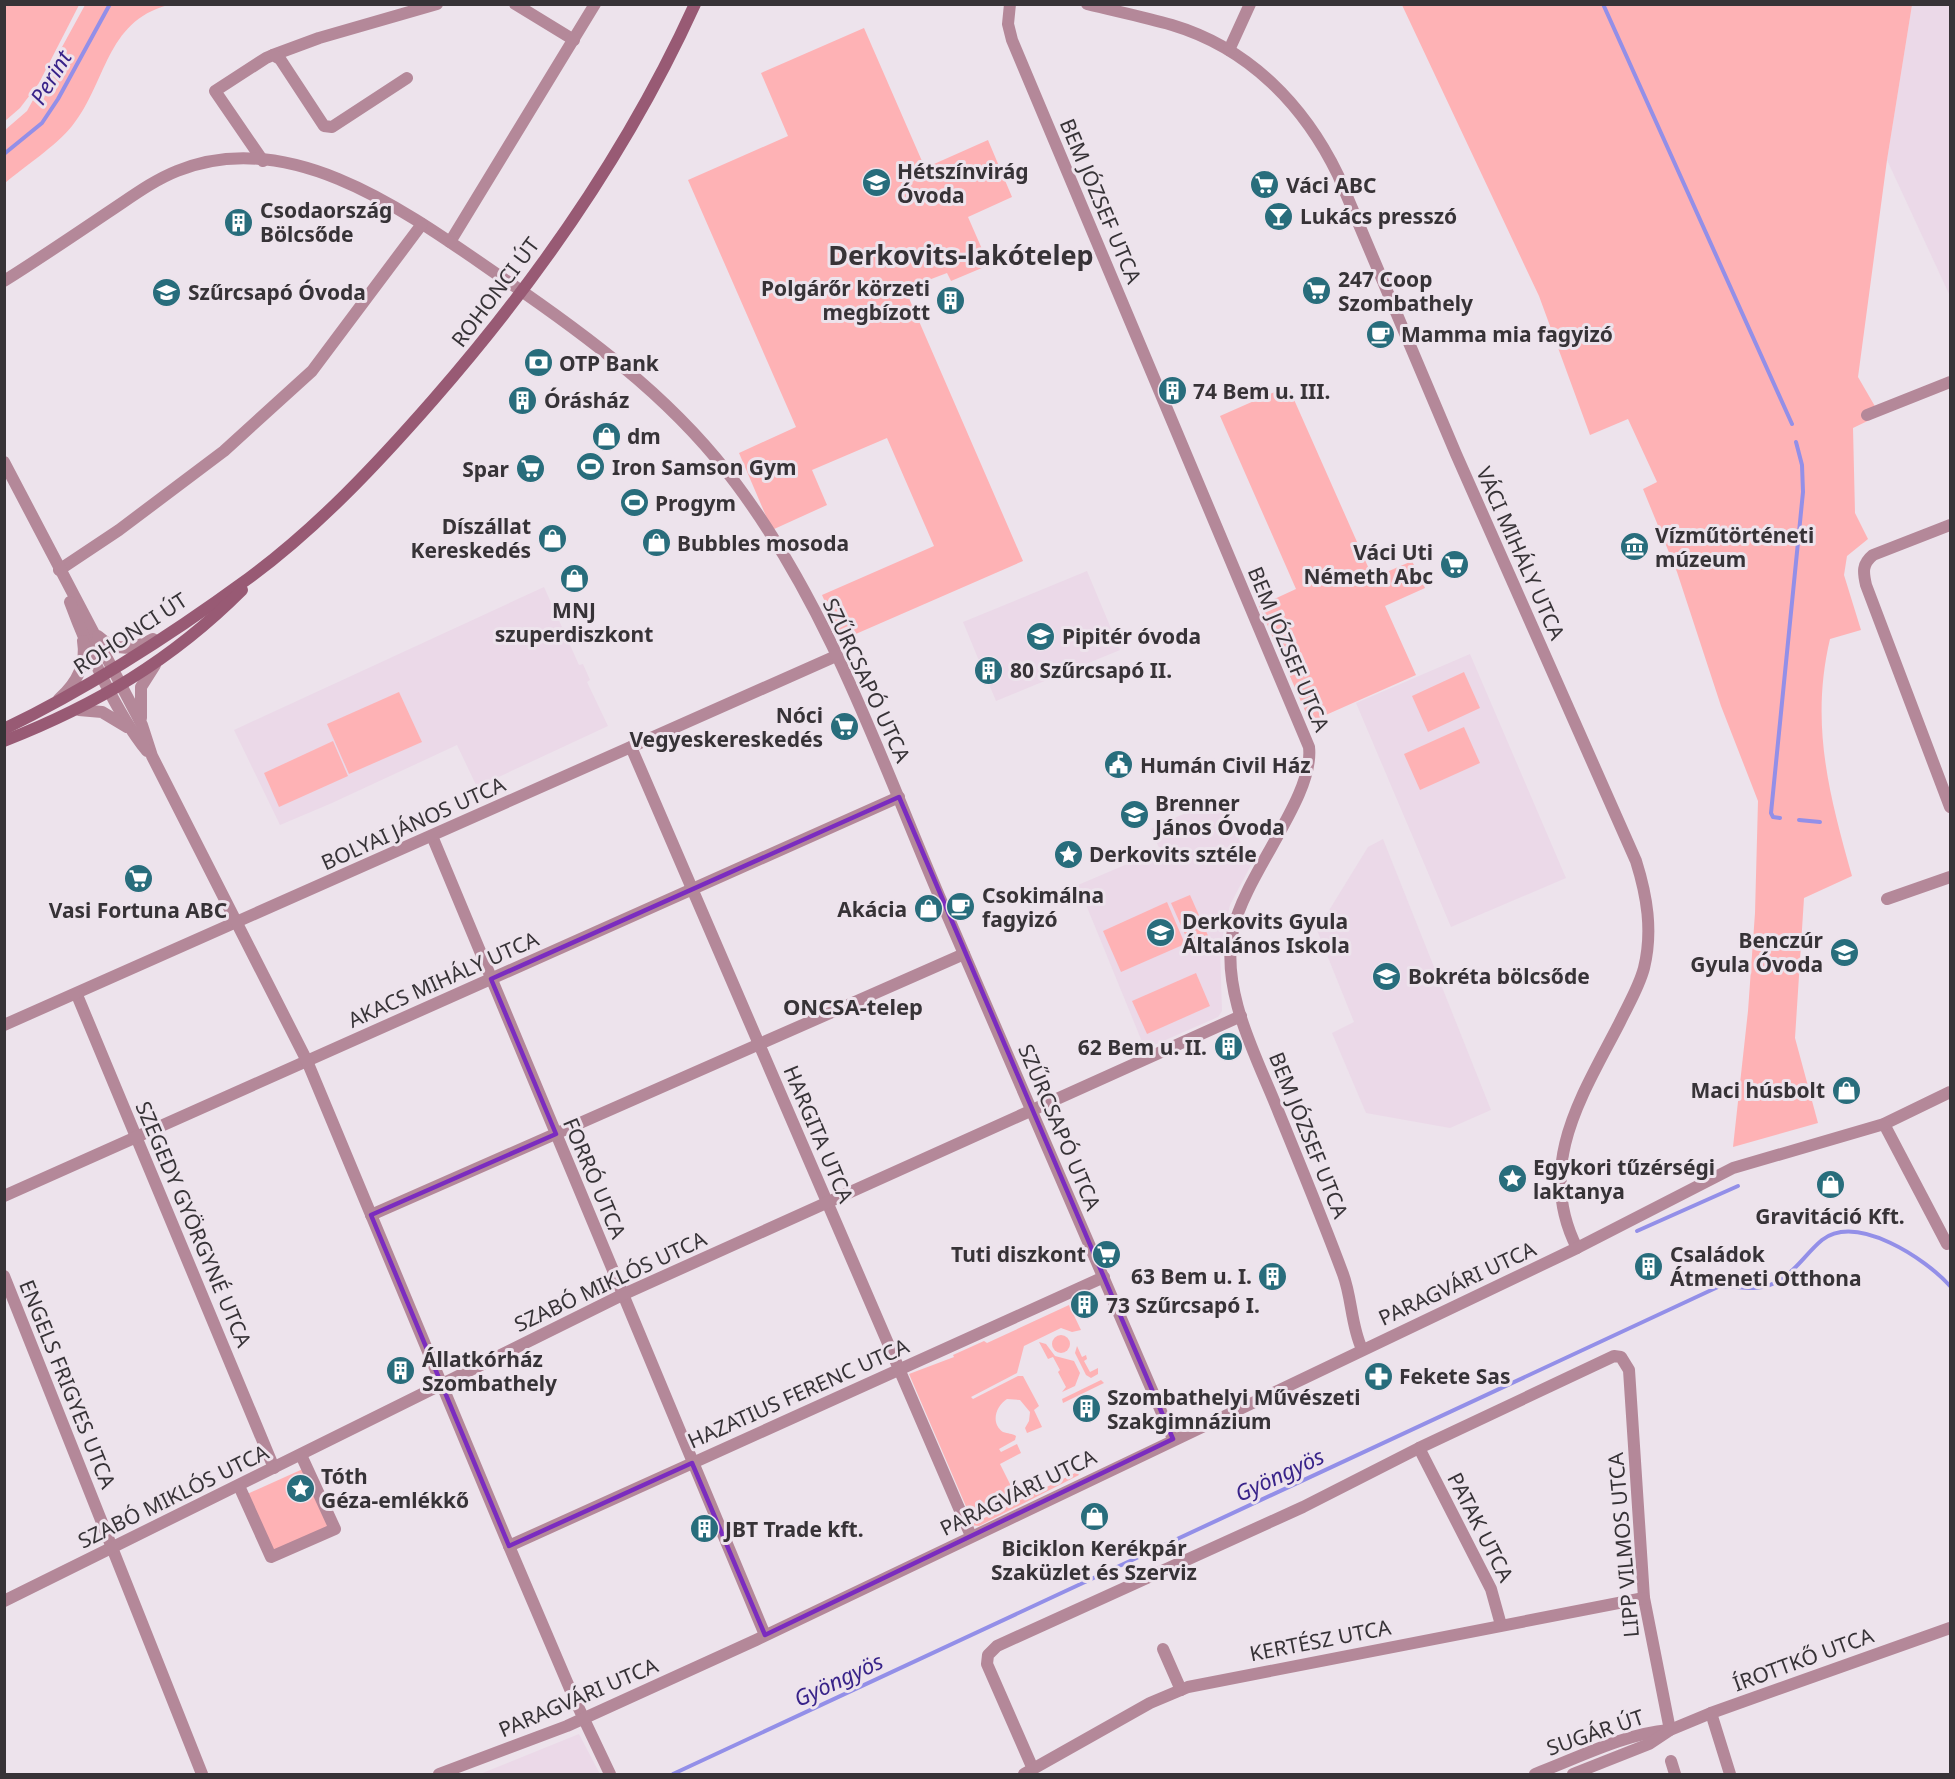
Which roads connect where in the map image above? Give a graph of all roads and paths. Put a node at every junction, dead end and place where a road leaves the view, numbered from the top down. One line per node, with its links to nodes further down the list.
1 (437, 4): 10 (street)
2 (515, 4): 8 (street)
3 (595, 4): 8 (street)
4 (695, 4): 16 (main road, ROHONCI ÚT)
5 (1010, 4): 46 (street, BEM JÓZSEF UTCA)
6 (1087, 4): 9 (street, VÁCI MIHÁLY UTCA)
7 (1250, 4): 9 (street)
8 (574, 40): 14 (street)
9 (1229, 50): 59 (street, VÁCI MIHÁLY UTCA)
10 (273, 55): 11 (street); 12 (street)
11 (407, 78)
12 (263, 161): 13 (street, SZŰRCSAPÓ UTCA); 15 (street, SZŰRCSAPÓ UTCA)
13 (422, 224): 14 (street, SZŰRCSAPÓ UTCA); 22 (street)
14 (450, 242): 16 (street, SZŰRCSAPÓ UTCA)
15 (4, 281)
16 (523, 292): 21 (main road, ROHONCI ÚT); 26 (street, SZŰRCSAPÓ UTCA)
17 (1950, 382): 18 (street)
18 (1867, 415)
19 (4, 462): 22 (street)
20 (1950, 525): 37 (street)
21 (271, 560): 23 (main road, ROHONCI ÚT); 27 (main road, ROHONCI ÚT)
22 (59, 570): 24 (street); 25 (street)
23 (195, 614): 25 (street); 28 (main road, ROHONCI ÚT)
24 (80, 628): 28 (street); 30 (street)
25 (93, 631): 28 (street)
26 (836, 656): 35 (street, BOLYAI JÁNOS UTCA); 36 (street, SZŰRCSAPÓ UTCA)
27 (155, 665): 29 (main road, ROHONCI ÚT); 32 (street)
28 (109, 673): 29 (street); 30 (main road, ROHONCI ÚT)
29 (117, 689): 31 (main road, ROHONCI ÚT); 32 (street)
30 (49, 707): 33 (main road, ROHONCI ÚT)
31 (79, 710): 32 (street); 34 (main road, ROHONCI ÚT)
32 (136, 727): 42 (street)
33 (4, 729)
34 (4, 741)
35 (631, 747): 38 (street, BOLYAI JÁNOS UTCA); 40 (street, HARGITA UTCA)
36 (898, 797): 40 (street, AKACS MIHÁLY UTCA); 43 (street, SZŰRCSAPÓ UTCA)
37 (1950, 807)
38 (432, 836): 42 (street, BOLYAI JÁNOS UTCA); 44 (street, FORRÓ UTCA)
39 (1950, 877): 41 (street)
40 (692, 889): 44 (street, AKACS MIHÁLY UTCA); 48 (street, HARGITA UTCA)
41 (1887, 899)
42 (236, 922): 45 (street, BOLYAI JÁNOS UTCA); 49 (street)
43 (964, 954): 48 (street); 51 (street, SZŰRCSAPÓ UTCA)
44 (491, 979): 49 (street, AKACS MIHÁLY UTCA); 53 (street, FORRÓ UTCA)
45 (77, 995): 47 (street, BOLYAI JÁNOS UTCA); 54 (street, SZEGEDY GYÖRGYNÉ UTCA)
46 (1241, 1016): 51 (street, SZABÓ MIKLÓS UTCA); 63 (street, BEM JÓZSEF UTCA)
47 (4, 1025)
48 (759, 1045): 53 (street); 56 (street, HARGITA UTCA)
49 (307, 1061): 54 (street, AKACS MIHÁLY UTCA); 57 (street)
50 (1950, 1092): 52 (street, PARAGVÁRI UTCA)
51 (1032, 1111): 56 (street, SZABÓ MIKLÓS UTCA); 61 (street, SZŰRCSAPÓ UTCA)
52 (1884, 1124): 58 (street); 59 (street, PARAGVÁRI UTCA)
53 (556, 1134): 57 (street); 62 (street, FORRÓ UTCA)
54 (137, 1138): 55 (street, AKACS MIHÁLY UTCA); 70 (street, SZEGEDY GYÖRGYNÉ UTCA)
55 (4, 1196)
56 (827, 1203): 62 (street, SZABÓ MIKLÓS UTCA); 64 (street, HARGITA UTCA)
57 (371, 1215): 65 (street)
58 (1947, 1244)
59 (1577, 1248): 63 (street, PARAGVÁRI UTCA)
60 (4, 1276): 74 (street, ENGELS FRIGYES UTCA)
61 (1104, 1277): 64 (street, HAZATIUS FERENC UTCA); 66 (street, SZŰRCSAPÓ UTCA)
62 (622, 1295): 65 (street, SZABÓ MIKLÓS UTCA); 69 (street, FORRÓ UTCA)
63 (1362, 1349): 66 (street, PARAGVÁRI UTCA)
64 (899, 1370): 69 (street, HAZATIUS FERENC UTCA); 72 (street, HARGITA UTCA)
65 (442, 1383): 68 (street, SZABÓ MIKLÓS UTCA); 73 (street)
66 (1173, 1439): 72 (street, PARAGVÁRI UTCA)
67 (1419, 1448): 75 (street, LIPP VILMOS UTCA); 77 (street, PATAK UTCA); 86 (street)
68 (301, 1455): 70 (street, SZABÓ MIKLÓS UTCA); 71 (street)
69 (692, 1463): 73 (street, HAZATIUS FERENC UTCA); 79 (street, FORRÓ UTCA)
70 (274, 1468): 71 (street, SZABÓ MIKLÓS UTCA)
71 (239, 1486): 74 (street, SZABÓ MIKLÓS UTCA)
72 (971, 1536): 79 (street, PARAGVÁRI UTCA)
73 (509, 1546): 83 (street)
74 (112, 1547): 76 (street, SZABÓ MIKLÓS UTCA); 87 (street, ENGELS FRIGYES UTCA)
75 (1644, 1598): 77 (street, KERTÉSZ UTCA); 84 (street, LIPP VILMOS UTCA)
76 (4, 1601)
77 (1501, 1625): 81 (street, KERTÉSZ UTCA)
78 (1950, 1628): 82 (street, ÍROTTKŐ UTCA)
79 (765, 1635): 83 (street, PARAGVÁRI UTCA)
80 (1163, 1649): 81 (street)
81 (1181, 1690): 86 (street, KERTÉSZ UTCA)
82 (1711, 1713): 84 (street, ÍROTTKŐ UTCA); 93 (street)
83 (584, 1718): 88 (street, PARAGVÁRI UTCA); 89 (street)
84 (1670, 1730): 90 (street, SUGÁR ÚT); 91 (street, SUGÁR ÚT)
85 (1671, 1761): 92 (street)
86 (1028, 1772)
87 (202, 1774)
88 (439, 1774)
89 (610, 1774)
90 (1535, 1774)
91 (1573, 1774)
92 (1674, 1774)
93 (1730, 1774)

